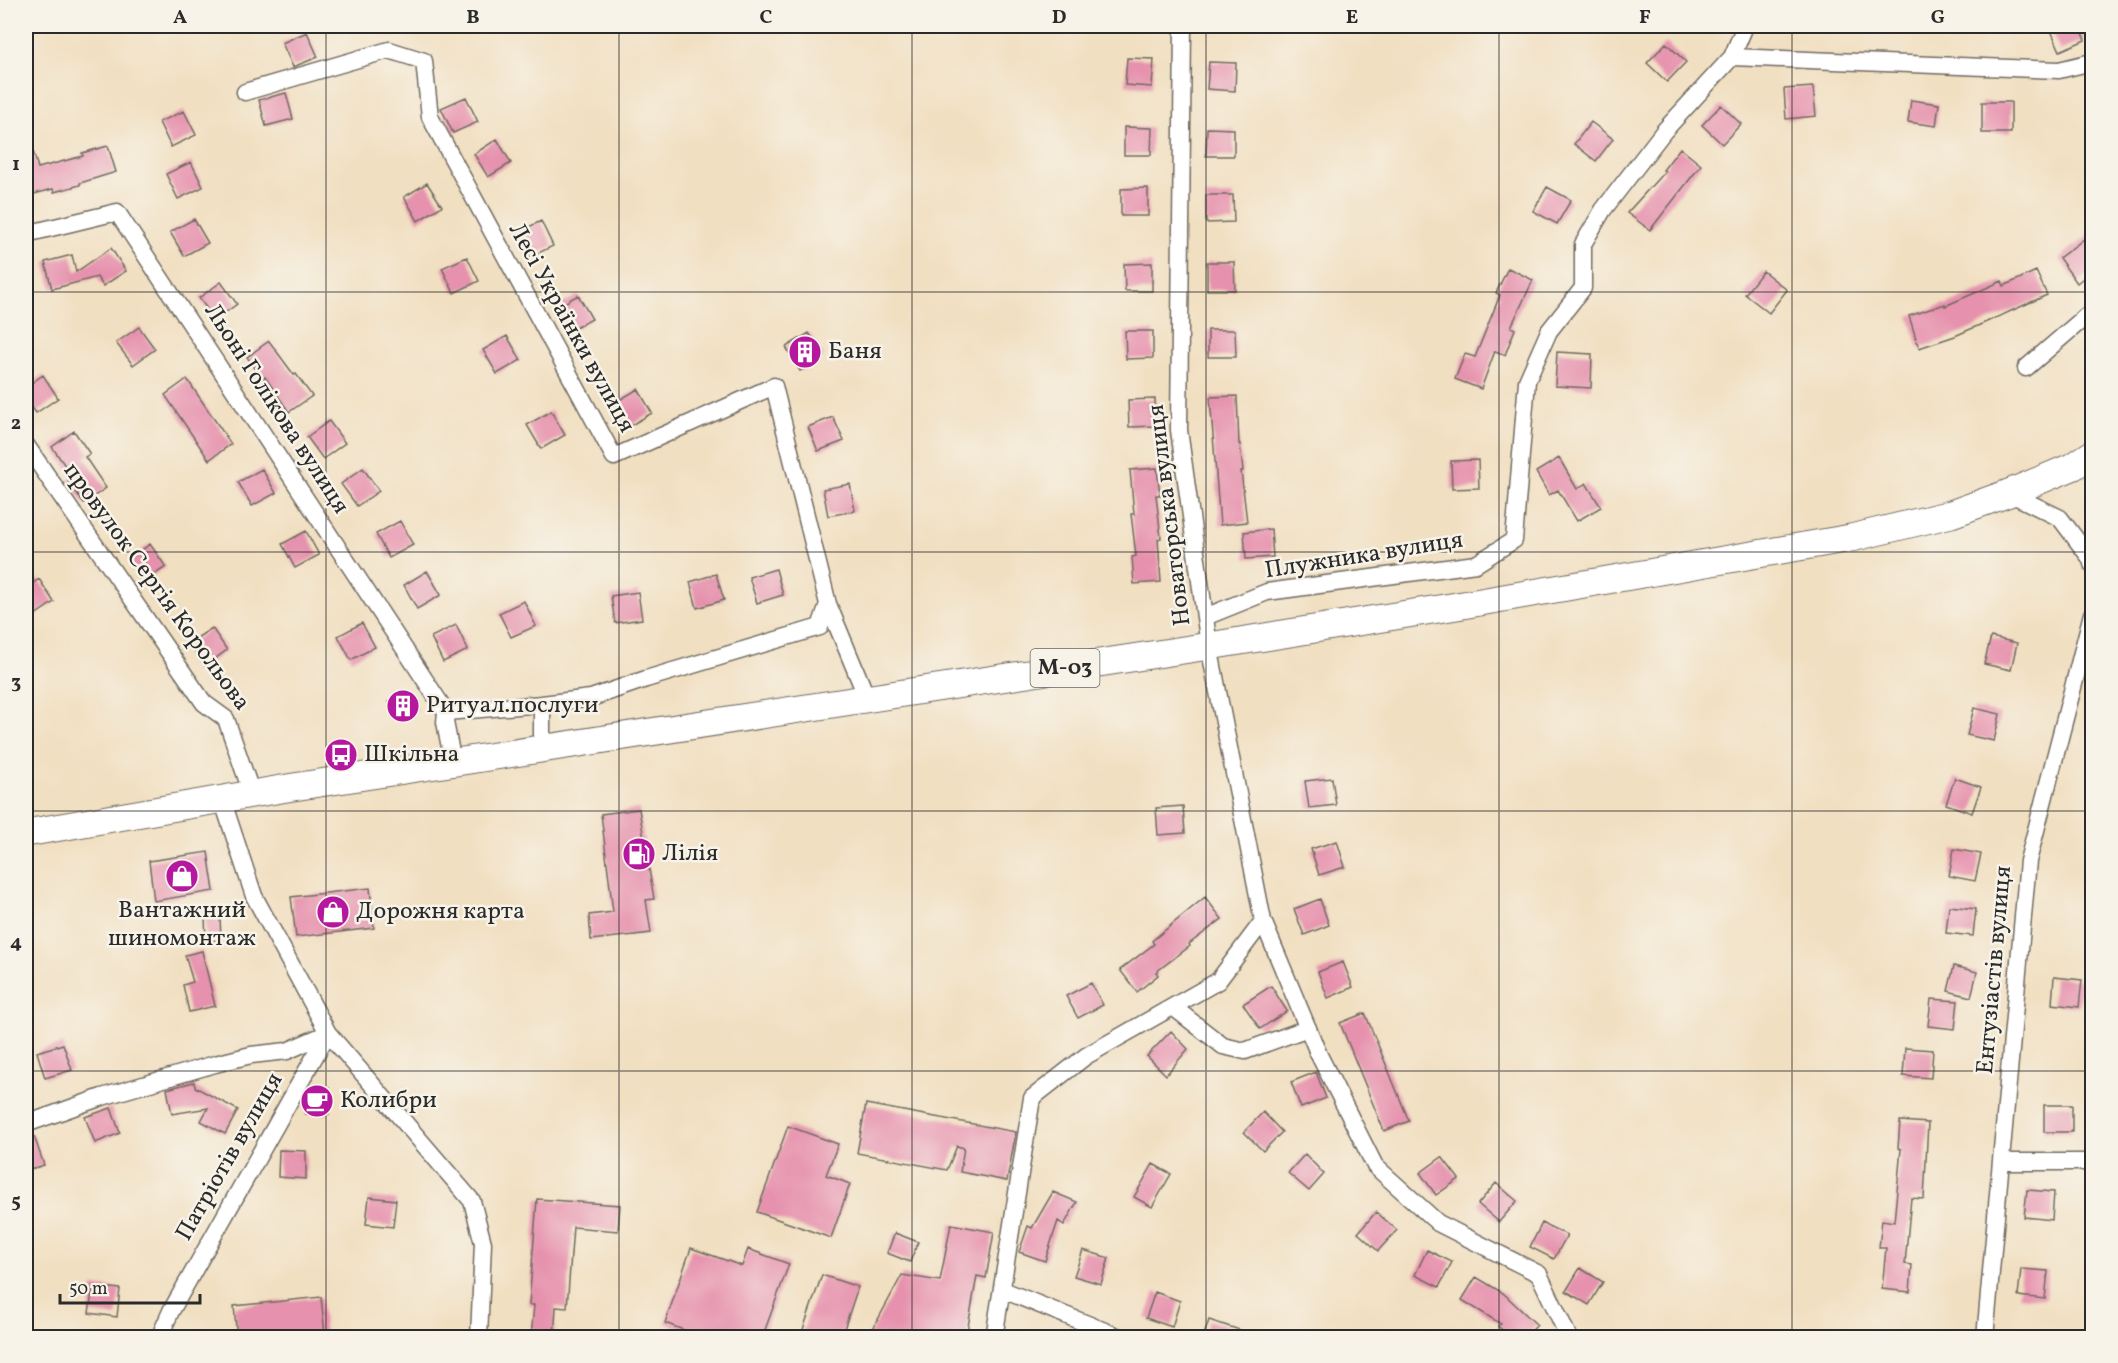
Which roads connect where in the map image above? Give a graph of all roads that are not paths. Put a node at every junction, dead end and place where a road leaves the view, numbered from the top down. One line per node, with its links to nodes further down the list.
1 (1183, 26): 15 (street, Новаторська вулиця)
2 (1745, 26): 3 (street, Плужника вулиця)
3 (1732, 57): 4 (street); 15 (street, Плужника вулиця)
4 (2092, 62)
5 (245, 92): 13 (street, Лесі Українки вулиця)
6 (26, 234): 19 (street, Льоні Голікова вулиця)
7 (2092, 311): 8 (street)
8 (2026, 368)
9 (26, 445): 22 (street, провулок Сергія Корольова)
10 (2092, 454): 11 (highway, М-03)
11 (2009, 493): 12 (street); 16 (highway, М-03)
12 (2092, 564)
13 (828, 604): 17 (street); 18 (street)
14 (2092, 614): 30 (street, Ентузіастів вулиця)
15 (1205, 616): 16 (street, Новаторська вулиця)
16 (1209, 646): 17 (highway, М-03); 25 (street, Новаторська вулиця)
17 (867, 698): 20 (highway, М-03)
18 (542, 704): 19 (street); 20 (street)
19 (446, 712): 21 (street, Льоні Голікова вулиця)
20 (542, 748): 21 (highway, М-03)
21 (453, 763): 22 (highway, М-03)
22 (252, 794): 23 (highway, М-03)
23 (222, 799): 24 (highway, М-03); 28 (street)
24 (26, 833)
25 (1263, 921): 26 (street); 27 (street, Новаторська вулиця)
26 (1173, 1007): 27 (street); 32 (street)
27 (1308, 1029): 37 (street, Новаторська вулиця)
28 (328, 1033): 29 (street); 33 (street, Патріотів вулиця); 34 (street)
29 (26, 1124)
30 (2002, 1162): 31 (street); 38 (street, Ентузіастів вулиця)
31 (2092, 1162)
32 (1003, 1290): 35 (street); 36 (street)
33 (159, 1338)
34 (479, 1338)
35 (994, 1338)
36 (1122, 1338)
37 (1569, 1338)
38 (1985, 1338)

